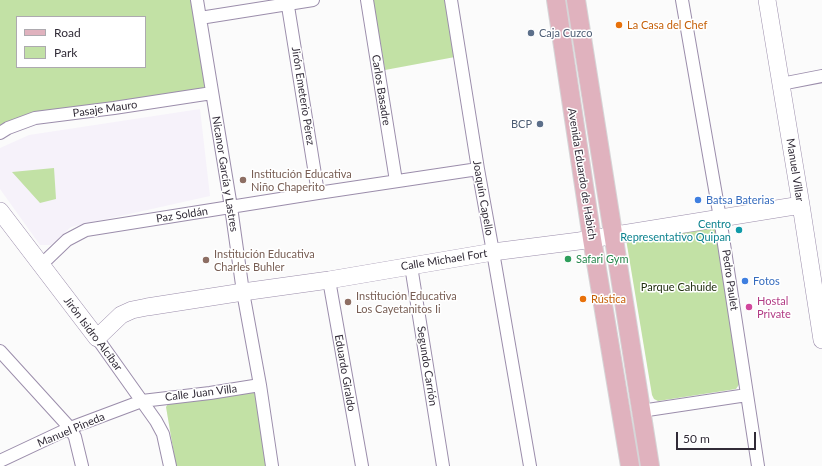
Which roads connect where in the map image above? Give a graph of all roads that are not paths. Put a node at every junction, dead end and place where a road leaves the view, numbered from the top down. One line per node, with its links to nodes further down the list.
1 (197, 0): 10 (street, Nicanor García y Lastres)
2 (313, 0): 9 (street)
3 (367, 0): 16 (street, Carlos Basadre)
4 (451, 0): 15 (street, Joaquín Capello)
5 (556, 0): 23 (main road, Avenida Eduardo de Habich)
6 (576, 0): 22 (main road, Avenida Eduardo de Habich)
7 (682, 0): 21 (street, Pedro Paulet)
8 (767, 0): 12 (street, Manuel Villar)
9 (288, 2): 10 (street); 17 (street, Jirón Emeterio Pérez)
10 (200, 18): 13 (street, Nicanor García y Lastres)
11 (822, 76): 12 (street)
12 (781, 84): 18 (street, Manuel Villar)
13 (212, 93): 14 (street, Pasaje Mauro); 19 (street, Nicanor García y Lastres)
14 (0, 133)
15 (478, 169): 16 (street, Paz Soldán); 24 (street, Joaquín Capello)
16 (396, 180): 17 (street, Paz Soldán)
17 (318, 193): 19 (street, Paz Soldán)
18 (801, 205): 21 (street, Calle Michael Fort); 30 (street, Manuel Villar)
19 (230, 207): 25 (street, Paz Soldán); 28 (street, Nicanor García y Lastres)
20 (0, 211): 25 (street, Jirón Isidro Alcíbar)
21 (720, 218): 22 (street, Calle Michael Fort); 33 (street, Pedro Paulet)
22 (613, 235): 23 (street, Calle Michael Fort); 35 (main road, Avenida Eduardo de Habich)
23 (592, 239): 24 (street, Calle Michael Fort); 44 (main road, Avenida Eduardo de Habich)
24 (493, 252): 26 (street, Calle Michael Fort); 43 (street, Joaquín Capello)
25 (41, 265): 29 (street, Jirón Isidro Alcíbar)
26 (411, 266): 27 (street, Calle Michael Fort); 42 (street, Segundo Carrión)
27 (329, 280): 28 (street, Calle Michael Fort); 41 (street, Eduardo Giraldo)
28 (242, 292): 29 (street, Calle Michael Fort); 32 (street, Nicanor García y Lastres)
29 (97, 338): 34 (street, Jirón Isidro Alcíbar)
30 (822, 340)
31 (1, 355): 36 (street)
32 (260, 385): 34 (street, Calle Juan Villa); 40 (street, Nicanor García y Lastres)
33 (747, 395): 35 (street); 46 (street, Pedro Paulet)
34 (142, 401): 36 (street, Manuel Pineda); 39 (street, Jirón Isidro Alcíbar)
35 (641, 411): 45 (main road, Avenida Eduardo de Habich)
36 (70, 428): 37 (street, Manuel Pineda); 38 (street)
37 (0, 461)
38 (82, 466)
39 (170, 466)
40 (272, 466)
41 (362, 466)
42 (443, 466)
43 (530, 466)
44 (630, 466)
45 (650, 466)
46 (758, 466)

